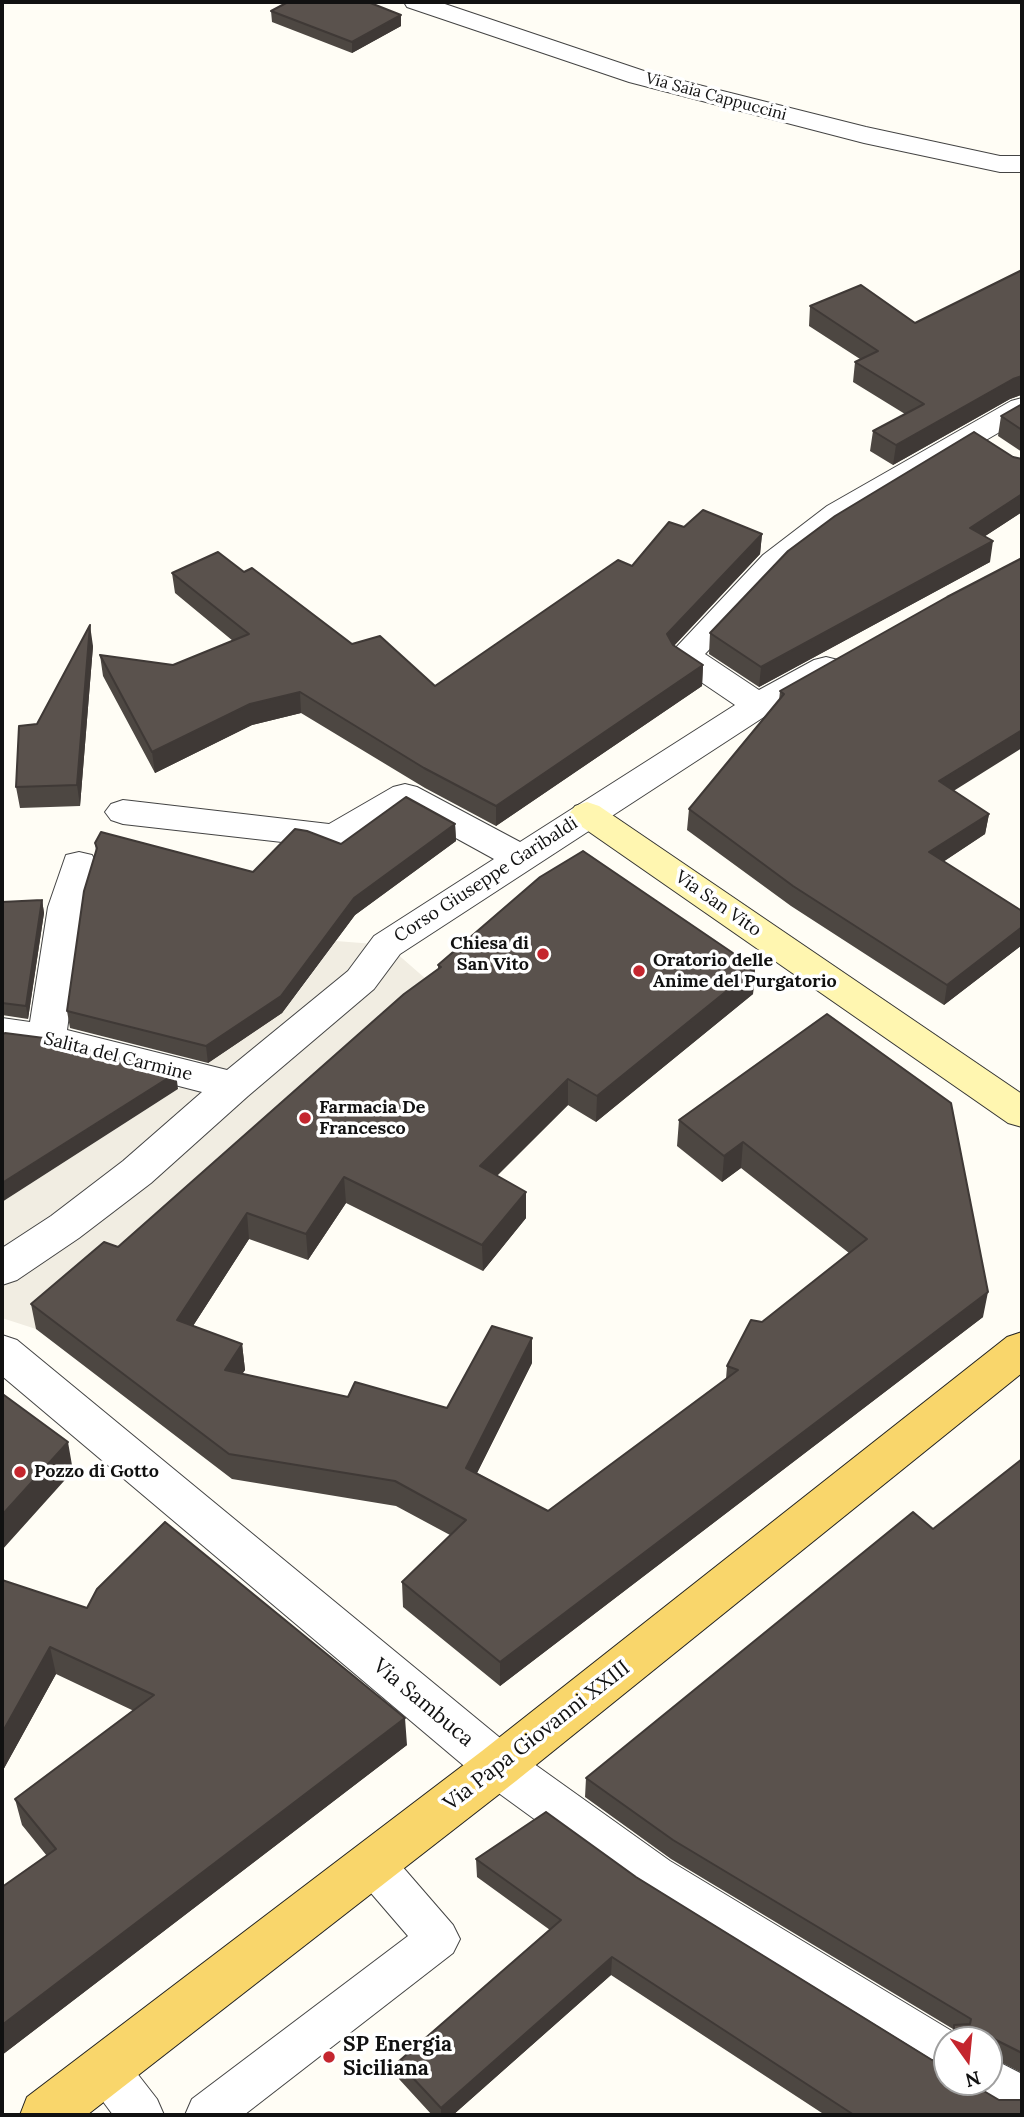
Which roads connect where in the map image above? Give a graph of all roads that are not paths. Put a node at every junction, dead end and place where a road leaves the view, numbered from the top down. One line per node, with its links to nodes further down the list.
1 (416, 2): 2 (street, Via Saia Cappuccini)
2 (1022, 164)
3 (1022, 407): 4 (street)
4 (972, 436): 5 (street); 7 (street)
5 (1002, 455)
6 (850, 653): 7 (street, Corso Giuseppe Garibaldi)
7 (758, 705): 9 (street, Corso Giuseppe Garibaldi)
8 (122, 812): 10 (street)
9 (587, 814): 10 (street, Corso Giuseppe Garibaldi); 15 (street, Via San Vito)
10 (519, 857): 14 (street, Corso Giuseppe Garibaldi)
11 (79, 864): 13 (street)
12 (2, 1032): 13 (street, Salita del Carmine)
13 (47, 1038): 14 (street, Salita del Carmine)
14 (234, 1086): 16 (street, Corso Giuseppe Garibaldi)
15 (1022, 1113)
16 (2, 1269)
17 (1022, 1349): 19 (main road, Via Papa Giovanni XXIII)
18 (2, 1353): 19 (street, Via Sambuca)
19 (499, 1766): 20 (main road, Via Papa Giovanni XXIII); 21 (street, Via Sambuca)
20 (373, 1864): 22 (main road, Via Papa Giovanni XXIII); 27 (lane)
21 (933, 2048)
22 (106, 2069): 25 (main road, Via Papa Giovanni XXIII); 26 (lane)
23 (1003, 2091): 24 (street)
24 (1022, 2103)
25 (46, 2115)
26 (141, 2115)
27 (208, 2115)

